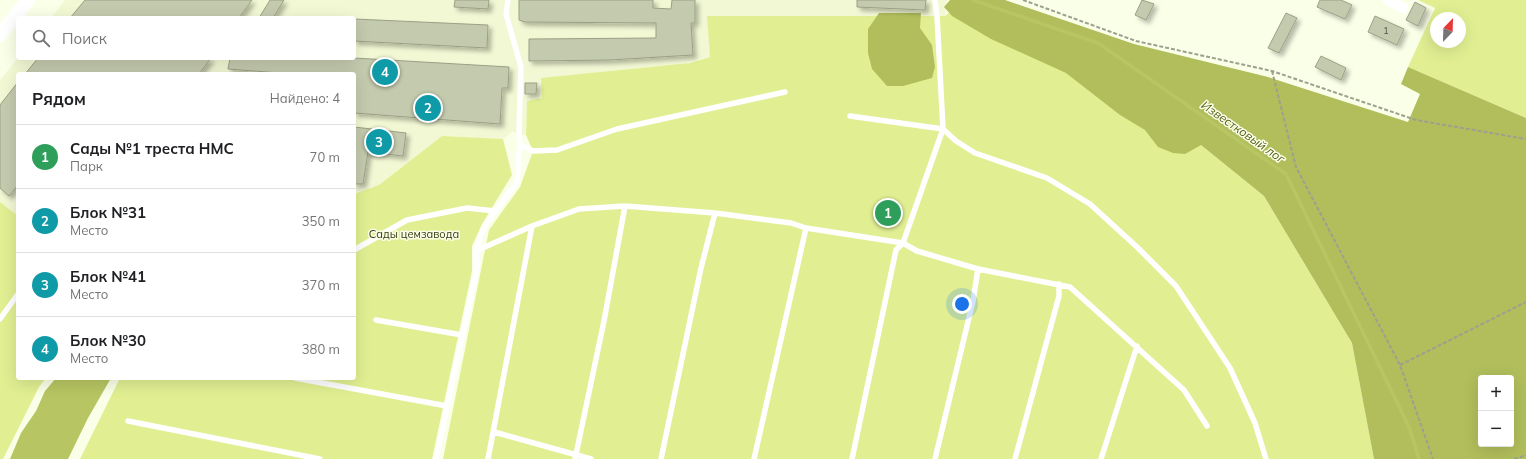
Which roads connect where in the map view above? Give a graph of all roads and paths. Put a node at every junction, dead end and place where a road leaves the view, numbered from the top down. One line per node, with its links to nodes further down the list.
1 (28, 0): 7 (street)
2 (508, 0): 13 (lane)
3 (934, 0): 11 (lane)
4 (1023, 0): 8 (path)
5 (1388, 0): 6 (street)
6 (1403, 8)
7 (0, 35)
8 (1272, 71): 12 (path); 30 (path)
9 (785, 92): 13 (lane)
10 (850, 116): 11 (lane)
11 (943, 129): 19 (lane); 48 (lane)
12 (1526, 139)
13 (520, 145): 15 (lane)
14 (625, 206): 16 (lane); 17 (lane); 37 (lane)
15 (496, 210): 20 (lane); 21 (lane)
16 (715, 213): 18 (lane); 42 (lane)
17 (532, 226): 21 (lane); 35 (lane)
18 (806, 228): 19 (lane); 43 (lane)
19 (904, 243): 22 (lane); 44 (lane)
20 (356, 249)
21 (476, 251): 28 (lane)
22 (978, 269): 23 (lane); 45 (lane)
23 (1059, 284): 29 (lane); 46 (lane)
24 (16, 297): 26 (lane)
25 (1526, 302): 30 (path)
26 (0, 320)
27 (376, 320): 28 (lane)
28 (462, 335): 32 (lane)
29 (1137, 346): 34 (lane); 47 (lane)
30 (1400, 365): 49 (path)
31 (306, 380): 32 (lane)
32 (447, 406): 39 (lane)
33 (128, 421): 38 (lane)
34 (1207, 426)
35 (494, 432): 37 (lane); 40 (lane)
36 (1526, 455): 50 (path)
37 (575, 457): 41 (lane)
38 (320, 459)
39 (436, 459)
40 (488, 459)
41 (592, 459)
42 (661, 459)
43 (754, 459)
44 (852, 459)
45 (935, 459)
46 (1016, 459)
47 (1101, 459)
48 (1266, 459)
49 (1433, 459)
50 (1514, 459)

